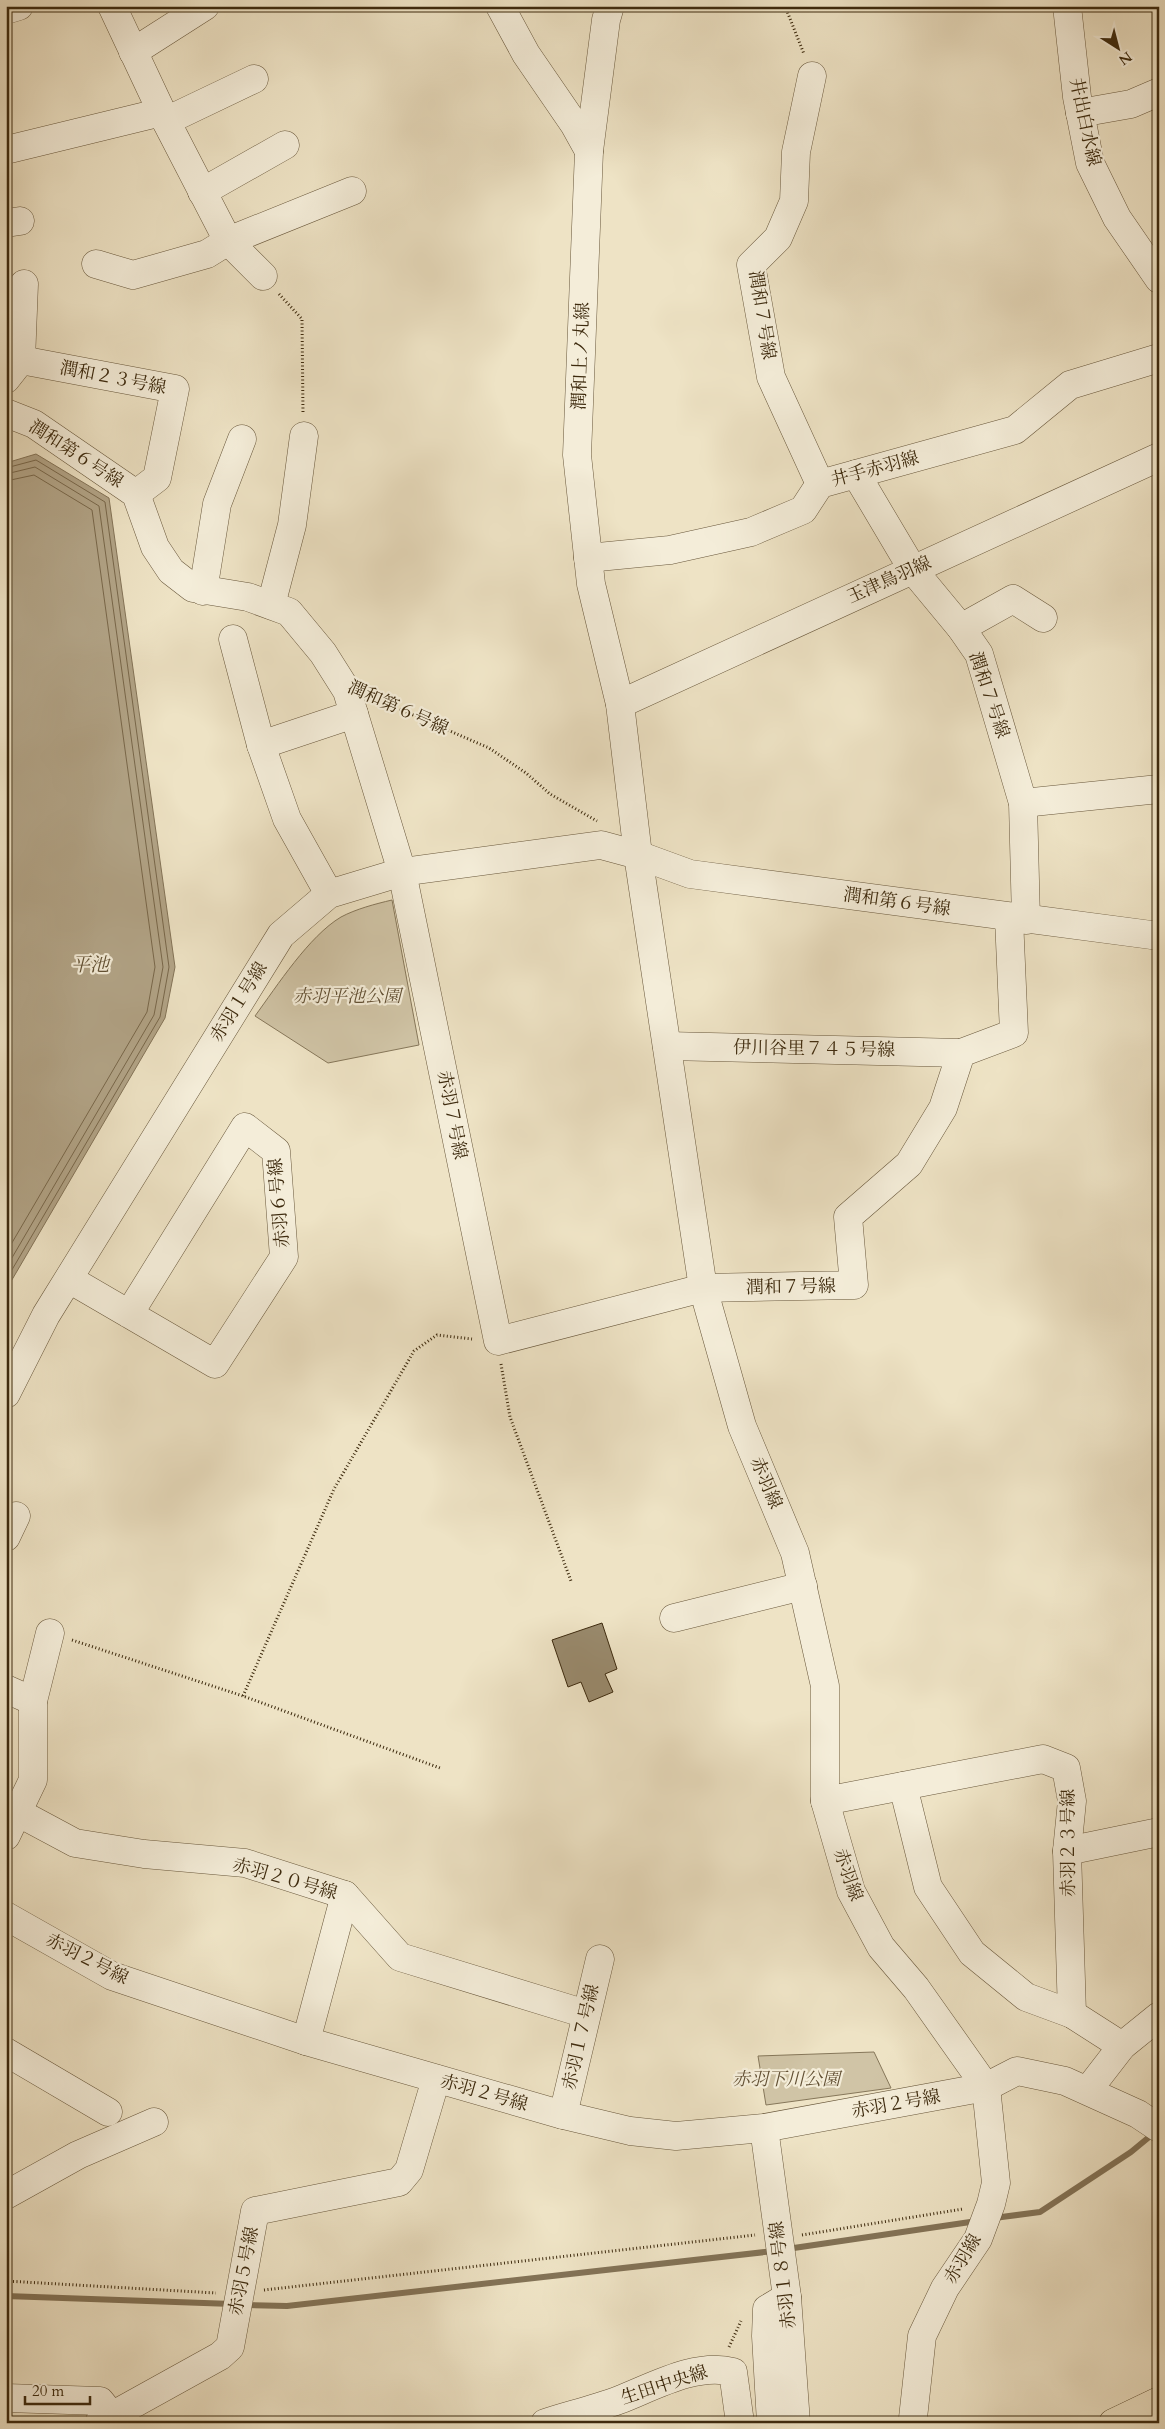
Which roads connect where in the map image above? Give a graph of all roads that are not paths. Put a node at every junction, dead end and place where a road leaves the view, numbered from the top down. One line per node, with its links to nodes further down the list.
1 (19, 6): 7 (street)
2 (112, 6): 8 (street)
3 (205, 6): 8 (street)
4 (500, 6): 16 (street)
5 (610, 6): 16 (street, 潤和上ノ丸線)
6 (1067, 6): 12 (street, 井出白水線)
7 (6, 10)
8 (133, 52): 13 (street)
9 (812, 76): 31 (street, 潤和７号線)
10 (254, 79): 13 (street)
11 (1159, 92): 12 (street)
12 (1080, 113): 22 (street, 井出白水線)
13 (164, 117): 15 (street); 18 (street)
14 (285, 145): 18 (street)
15 (6, 150)
16 (589, 151): 33 (street, 潤和上ノ丸線)
17 (352, 191): 19 (street)
18 (202, 192): 19 (street)
19 (228, 242): 20 (street); 21 (street)
20 (96, 264)
21 (263, 276)
22 (1159, 279)
23 (24, 284): 25 (street)
24 (1159, 358): 30 (street, 井手赤羽線)
25 (13, 369): 32 (street, 潤和２３号線)
26 (6, 413): 32 (street, 潤和第６号線)
27 (304, 436): 36 (street)
28 (242, 439): 35 (street)
29 (1159, 457): 34 (street, 玉津鳥羽線)
30 (856, 474): 31 (street, 井手赤羽線); 34 (street, 潤和７号線)
31 (820, 484): 33 (street, 井手赤羽線)
32 (136, 494): 35 (street, 潤和第６号線)
33 (588, 558): 41 (street, 潤和上ノ丸線)
34 (913, 570): 38 (street, 潤和７号線); 41 (street, 玉津鳥羽線)
35 (203, 590): 36 (street, 潤和第６号線)
36 (271, 606): 40 (street, 潤和第６号線)
37 (1043, 618): 38 (street)
38 (961, 628): 45 (street, 潤和７号線)
39 (233, 639): 43 (street)
40 (343, 685): 42 (street, 赤羽７号線)
41 (620, 704): 46 (street, 潤和上ノ丸線)
42 (354, 714): 43 (street); 47 (street, 赤羽７号線)
43 (261, 745): 48 (street)
44 (1159, 789): 45 (street)
45 (1023, 803): 49 (street, 潤和７号線)
46 (638, 855): 47 (street, 赤羽１号線); 49 (street, 潤和第６号線); 51 (street, 潤和上ノ丸線)
47 (402, 872): 48 (street, 赤羽１号線); 54 (street, 赤羽７号線)
48 (330, 894): 53 (street, 赤羽１号線)
49 (1018, 919): 50 (street, 潤和第６号線); 52 (street, 潤和７号線)
50 (1159, 936)
51 (667, 1046): 52 (street, 伊川谷里７４５号線); 54 (street, 赤羽線)
52 (961, 1052): 54 (street, 潤和７号線)
53 (69, 1279): 55 (street, 赤羽６号線); 56 (street, 赤羽１号線)
54 (703, 1288): 57 (street, 赤羽線)
55 (129, 1314): 55 (street, 赤羽６号線)
56 (6, 1394)
57 (803, 1586): 58 (street); 63 (street, 赤羽線)
58 (674, 1618)
59 (50, 1633): 61 (street)
60 (6, 1689): 61 (street)
61 (33, 1702): 64 (street)
62 (903, 1786): 63 (street, 赤羽２３号線); 66 (street, 赤羽２３号線); 71 (street)
63 (825, 1802): 77 (street, 赤羽線)
64 (10, 1818): 67 (street, 赤羽２０号線)
65 (1159, 1832): 66 (street)
66 (1067, 1851): 71 (street, 赤羽２３号線)
67 (345, 1895): 70 (street, 赤羽２０号線); 73 (street)
68 (6, 1916): 73 (street, 赤羽２号線)
69 (600, 1959): 70 (street, 赤羽１７号線)
70 (586, 2014): 80 (street, 赤羽１７号線)
71 (1072, 2014): 74 (street)
72 (1159, 2016): 74 (street)
73 (306, 2040): 76 (street, 赤羽２号線)
74 (1122, 2046): 78 (street)
75 (6, 2052): 79 (street)
76 (436, 2079): 80 (street, 赤羽２号線); 88 (street, 赤羽５号線)
77 (986, 2087): 78 (street); 83 (street, 赤羽２号線); 93 (street, 赤羽線)
78 (1088, 2090): 81 (street)
79 (108, 2112)
80 (563, 2115): 83 (street, 赤羽２号線)
81 (1148, 2121)
82 (154, 2122): 84 (street)
83 (764, 2128): 85 (street, 赤羽１８号線)
84 (6, 2196)
85 (787, 2296): 91 (street); 92 (street, 赤羽１８号線)
86 (6, 2398): 88 (street)
87 (1159, 2401): 94 (main road)
88 (106, 2420)
89 (545, 2423): 90 (street, 生田中央線)
90 (740, 2423)
91 (771, 2423)
92 (796, 2423)
93 (915, 2423)
94 (1112, 2423)

